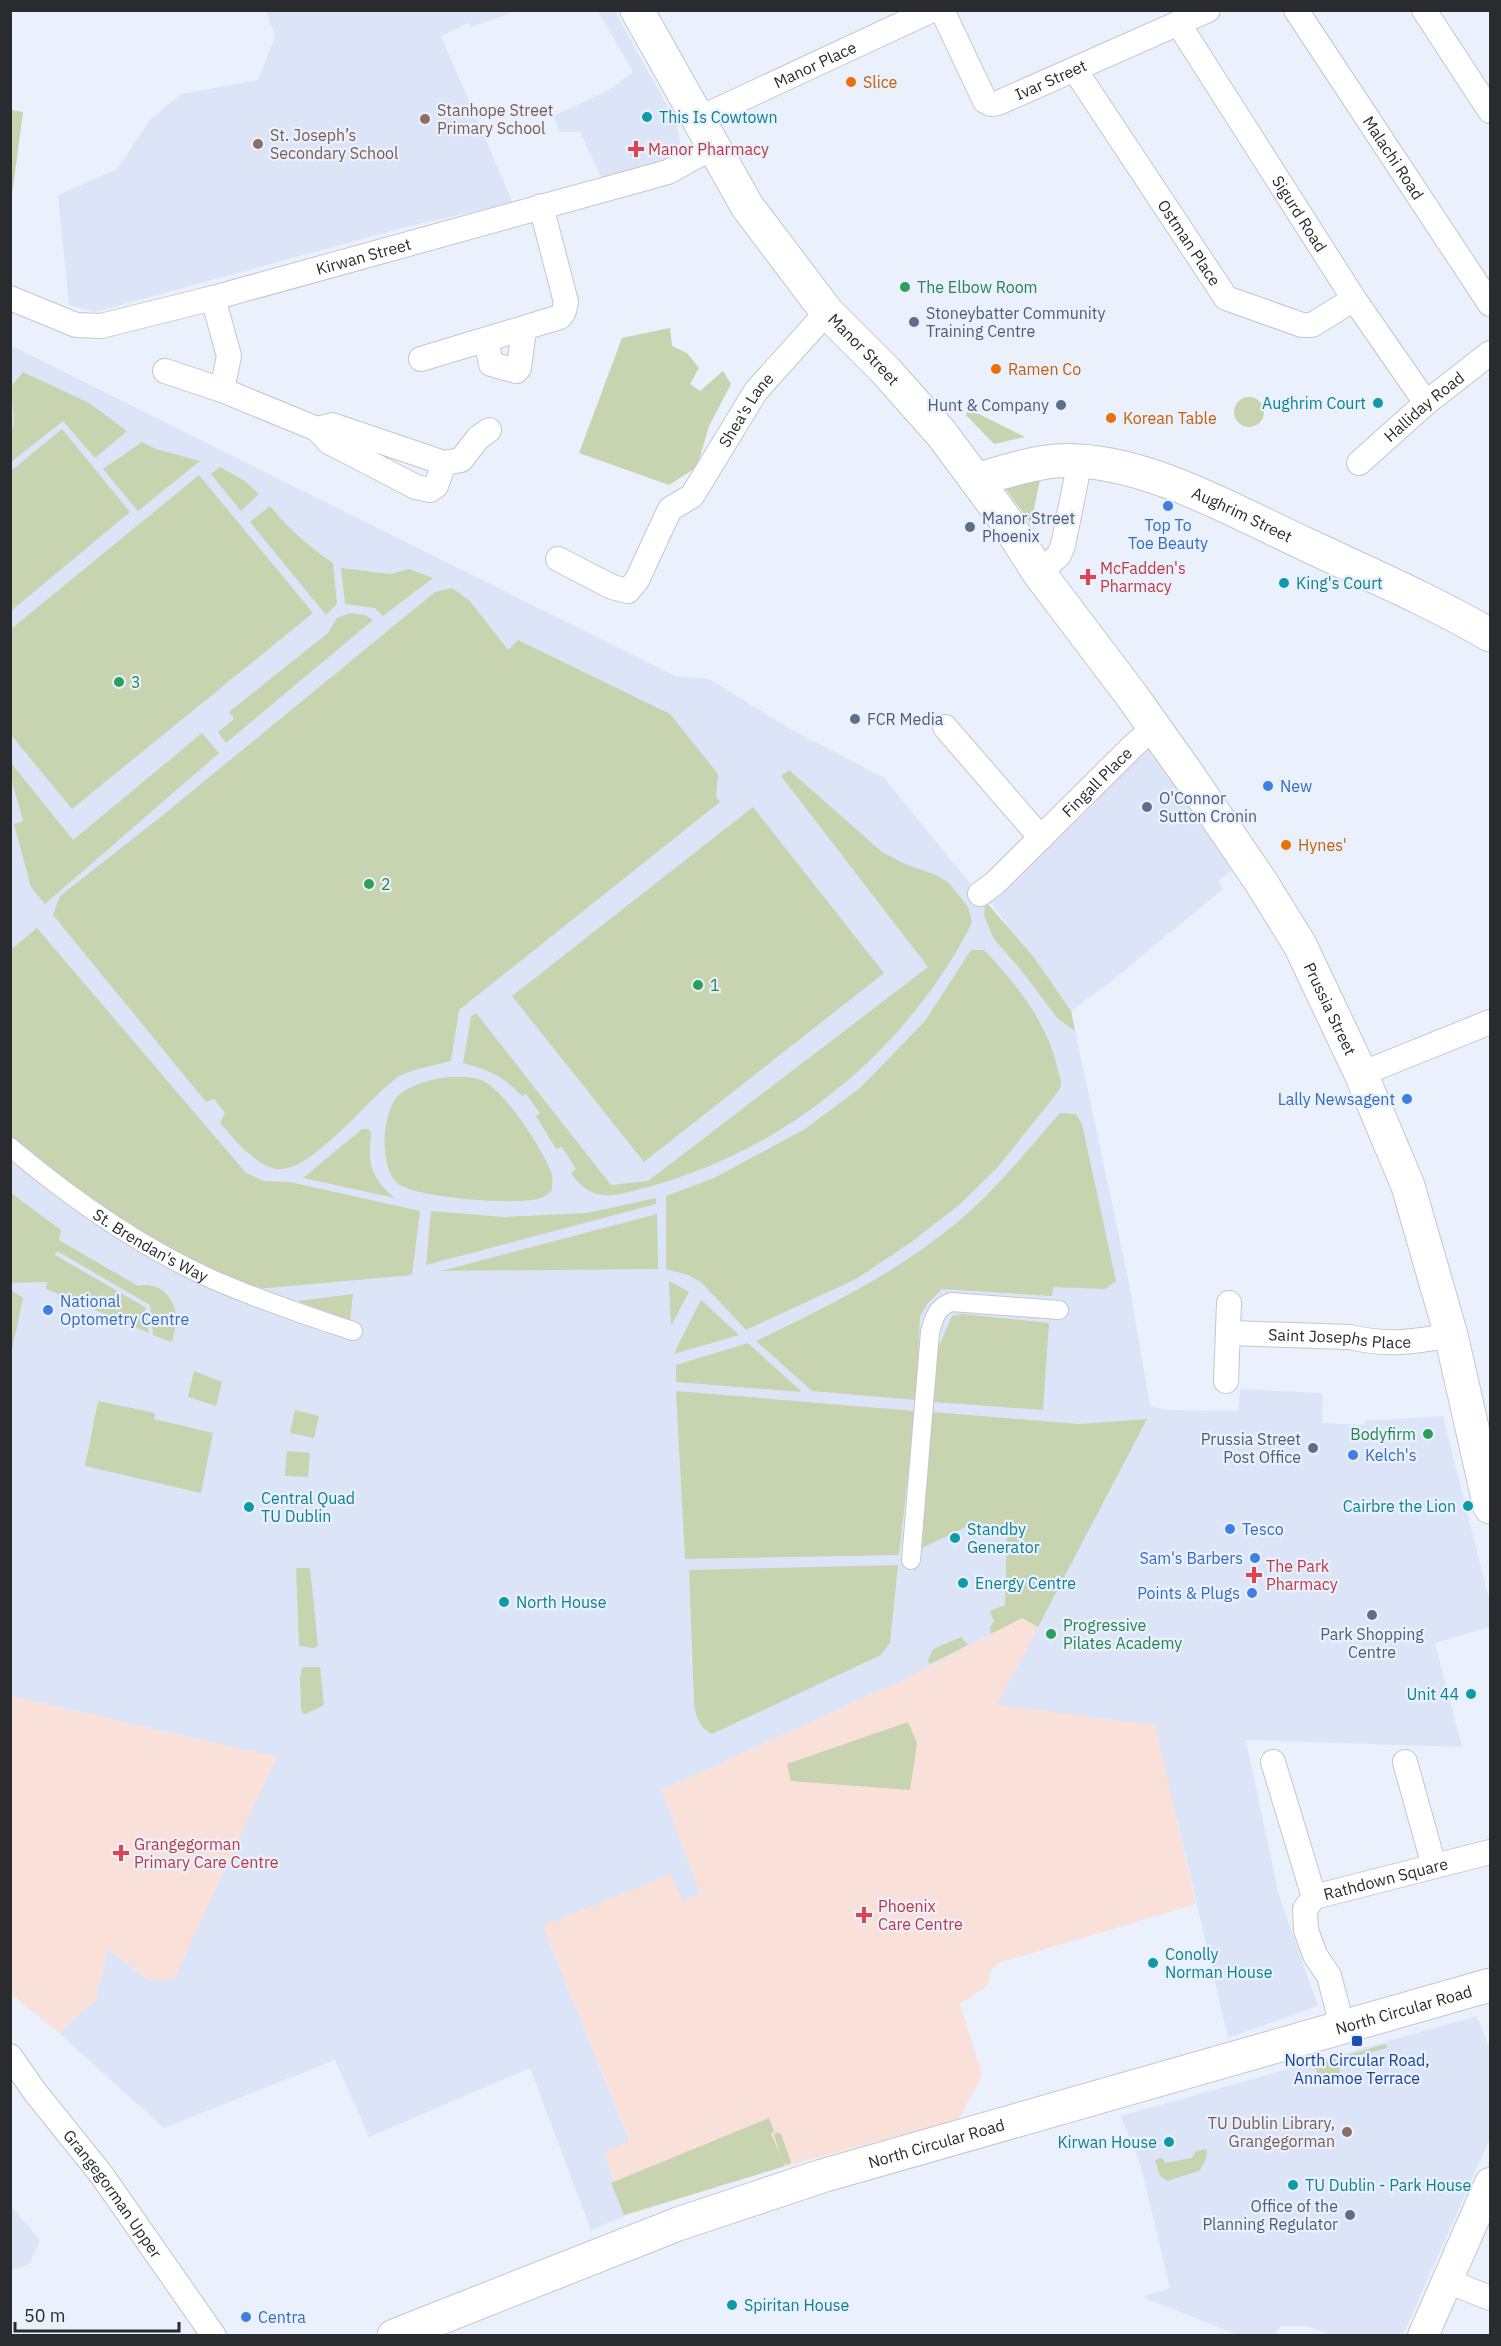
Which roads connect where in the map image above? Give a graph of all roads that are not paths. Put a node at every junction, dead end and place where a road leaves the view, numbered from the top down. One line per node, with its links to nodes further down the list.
1 (637, 10): 11 (main road, Manor Street)
2 (932, 10): 7 (street, Manor Place)
3 (942, 10): 9 (street, Ivar Street)
4 (1208, 10): 8 (street, Ivar Street)
5 (1296, 10): 17 (street, Malachi Road)
6 (1424, 10): 10 (street)
7 (888, 19): 11 (street, Manor Place)
8 (1178, 23): 9 (street, Ivar Street); 16 (street, Sigurd Road)
9 (1075, 70): 16 (street, Ostman Place)
10 (1491, 111)
11 (698, 119): 12 (main road, Manor Street)
12 (713, 147): 13 (street, Kirwan Street); 18 (main road, Manor Street)
13 (541, 206): 15 (street, Kirwan Street); 19 (street)
14 (10, 297): 15 (street, Kirwan Street)
15 (213, 298): 24 (street)
16 (1354, 299): 25 (street, Sigurd Road)
17 (1491, 304)
18 (827, 312): 29 (main road, Manor Street); 30 (street, Shea's Lane)
19 (524, 329): 20 (street); 20 (street)
20 (486, 340): 22 (street)
21 (1491, 353): 25 (street, Halliday Road)
22 (421, 359)
23 (165, 371): 24 (street)
24 (222, 390): 26 (street)
25 (1426, 403): 28 (street, Halliday Road)
26 (489, 430)
27 (1080, 461): 29 (main road, Aughrim Street); 31 (street); 32 (main road, Aughrim Street)
28 (1359, 463)
29 (976, 480): 31 (main road, Manor Street)
30 (558, 559)
31 (1039, 573): 34 (main road, Prussia Street)
32 (1491, 635)
33 (945, 727): 35 (street)
34 (1155, 727): 35 (street, Fingall Place); 38 (main road, Prussia Street)
35 (1041, 838): 36 (street, Fingall Place)
36 (980, 894)
37 (1491, 1022): 38 (street)
38 (1361, 1074): 44 (main road, Prussia Street)
39 (12, 1151): 42 (street, St. Brendan's Way)
40 (1229, 1303): 43 (street)
41 (1059, 1310): 47 (street)
42 (353, 1331)
43 (1228, 1333): 44 (street, Saint Josephs Place); 45 (street)
44 (1451, 1335): 46 (main road, Prussia Street)
45 (1226, 1381)
46 (1491, 1507)
47 (911, 1560)
48 (1273, 1762): 52 (street)
49 (1405, 1762): 51 (street)
50 (1491, 1852): 51 (street, Rathdown Square)
51 (1434, 1866): 52 (street, Rathdown Square)
52 (1314, 1897): 54 (street, Rathdown Square)
53 (1491, 1985): 54 (main road, North Circular Road)
54 (1339, 2027): 60 (main road, North Circular Road)
55 (10, 2056): 59 (street, Grangegorman Upper)
56 (1491, 2183): 57 (street)
57 (1447, 2281): 58 (street); 61 (street)
58 (1491, 2298)
59 (214, 2336)
60 (394, 2336)
61 (1424, 2336)

